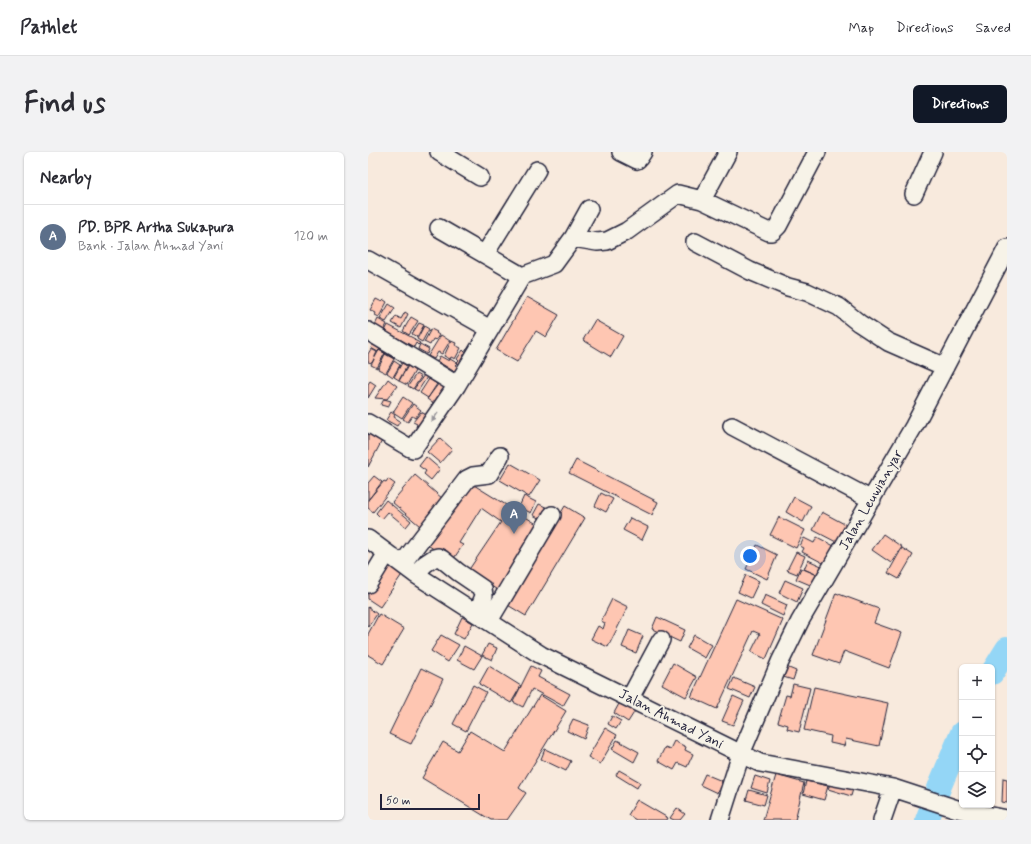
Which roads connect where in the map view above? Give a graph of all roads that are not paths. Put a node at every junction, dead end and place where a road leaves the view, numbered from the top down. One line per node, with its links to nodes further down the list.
1 (439, 152): 8 (street)
2 (621, 152): 3 (street)
3 (644, 152)
4 (728, 152): 10 (street)
5 (817, 152): 10 (street)
6 (934, 152): 9 (street)
7 (538, 170): 16 (street)
8 (480, 177)
9 (914, 194)
10 (702, 200): 13 (street)
11 (589, 209): 13 (street)
12 (439, 228): 16 (street)
13 (573, 238): 18 (street)
14 (695, 242): 21 (street)
15 (1007, 248): 21 (street, Jalan Leuwianyar)
16 (485, 254): 18 (street)
17 (368, 260): 19 (street)
18 (522, 276): 19 (street)
19 (490, 329): 22 (street)
20 (368, 331): 22 (street)
21 (945, 367): 26 (street, Jalan Leuwianyar)
22 (457, 385): 23 (street, one-way to 23)
23 (368, 423)
24 (732, 426): 26 (street)
25 (500, 456): 30 (street)
26 (872, 500): 36 (street, Jalan Leuwianyar)
27 (552, 515): 33 (street)
28 (368, 539): 29 (street, Jalan Ahmad Yani)
29 (387, 553): 30 (street, Jalan Ahmad Yani); 32 (street)
30 (402, 564): 31 (street, Jalan Ahmad Yani)
31 (415, 574): 33 (street, Jalan Ahmad Yani); 33 (street)
32 (368, 584)
33 (483, 617): 35 (street, Jalan Ahmad Yani)
34 (661, 640): 35 (street)
35 (630, 698): 36 (street, Jalan Ahmad Yani)
36 (741, 754): 37 (street, Jalan Ahmad Yani); 39 (street, Jalan Leuwianyar)
37 (893, 788): 38 (street, Jalan Ahmad Yani); 40 (street)
38 (1007, 819)
39 (720, 820)
40 (882, 820)

